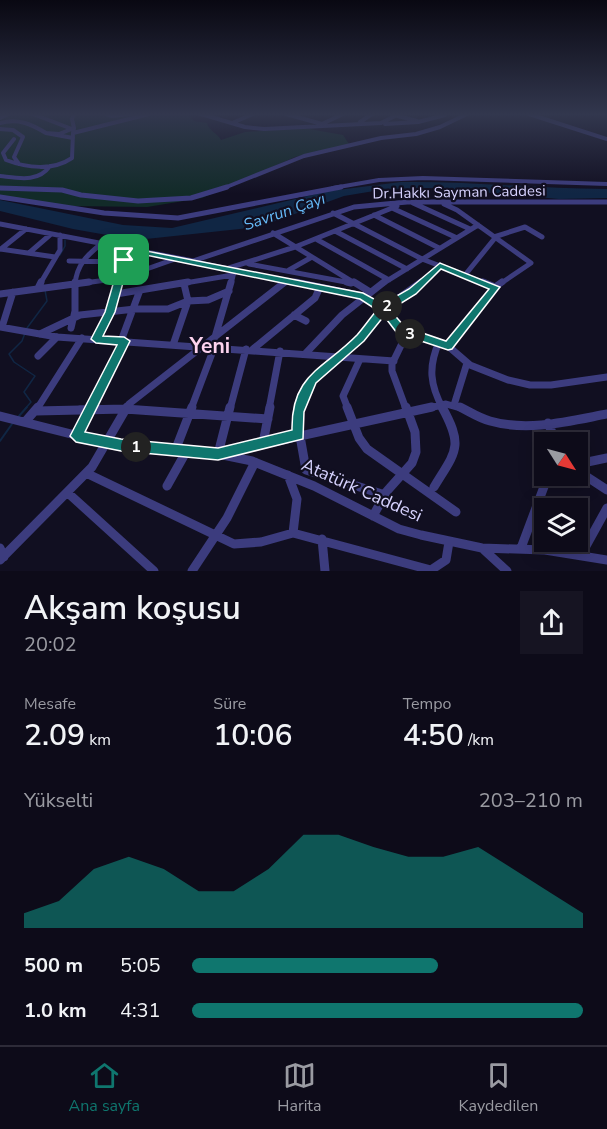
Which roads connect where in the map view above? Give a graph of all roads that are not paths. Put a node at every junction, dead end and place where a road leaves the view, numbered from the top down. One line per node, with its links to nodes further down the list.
1 (13, 141): 5 (street)
2 (21, 141): 5 (street)
3 (72, 141): 6 (street)
4 (376, 141): 9 (street)
5 (20, 165): 6 (street)
6 (50, 166): 7 (street)
7 (0, 176)
8 (607, 184): 10 (street)
9 (0, 188)
10 (0, 197)
11 (411, 202): 12 (street, Dr.Hakkı Sayman Caddesi); 14 (street, Dr.Hakkı Sayman Caddesi); 20 (street)
12 (441, 202): 13 (street, Dr.Hakkı Sayman Caddesi); 18 (street)
13 (607, 202)
14 (332, 213): 16 (street); 22 (street, Dr.Hakkı Sayman Caddesi)
15 (374, 215): 16 (street); 25 (street); 31 (street)
16 (354, 224): 21 (street); 38 (street)
17 (1, 225): 19 (street, Dr.Hakkı Sayman Caddesi)
18 (477, 225): 20 (street); 26 (street)
19 (26, 229): 23 (street, Dr.Hakkı Sayman Caddesi); 32 (street)
20 (470, 229): 25 (street)
21 (335, 231): 28 (street); 45 (street)
22 (273, 233): 30 (street); 40 (street, Dr.Hakkı Sayman Caddesi)
23 (51, 234): 24 (street, Dr.Hakkı Sayman Caddesi); 34 (street)
24 (63, 236): 29 (street, Dr.Hakkı Sayman Caddesi); 35 (street)
25 (455, 237): 31 (street)
26 (495, 237): 27 (street); 48 (street); 56 (street)
27 (542, 237)
28 (316, 238): 30 (street); 51 (street)
29 (101, 244): 33 (street, Dr.Hakkı Sayman Caddesi); 41 (street)
30 (295, 247): 36 (street); 43 (street)
31 (439, 248): 38 (street)
32 (0, 249): 34 (street)
33 (134, 250): 37 (street, Dr.Hakkı Sayman Caddesi); 42 (street)
34 (29, 253): 35 (street)
35 (56, 257): 57 (street)
36 (312, 257): 46 (street); 54 (street)
37 (176, 258): 40 (street, Dr.Hakkı Sayman Caddesi); 49 (street)
38 (422, 258): 44 (street); 45 (street)
39 (69, 261): 41 (street)
40 (193, 261): 47 (street)
41 (81, 262): 42 (street); 52 (street)
42 (124, 262): 49 (street)
43 (246, 263): 46 (street); 47 (street)
44 (440, 265): 48 (street); 67 (street)
45 (406, 269): 51 (street)
46 (289, 270): 54 (street)
47 (232, 271): 50 (street); 53 (street); 59 (street)
48 (465, 275): 56 (street)
49 (121, 278): 52 (street); 63 (street)
50 (287, 280): 55 (street); 78 (street)
51 (389, 280): 61 (street)
52 (75, 284): 57 (street); 70 (street)
53 (184, 284): 58 (street); 65 (street)
54 (356, 284): 61 (street)
55 (320, 287): 64 (street); 69 (street)
56 (495, 287): 83 (street)
57 (38, 288): 60 (street)
58 (140, 290): 63 (street); 66 (street)
59 (229, 291): 65 (street); 78 (street)
60 (13, 292): 62 (street); 72 (street)
61 (370, 292): 64 (street)
62 (0, 294)
63 (116, 294): 68 (street)
64 (363, 296): 67 (street); 88 (street)
65 (188, 301): 66 (street); 82 (street)
66 (135, 309): 68 (street); 80 (street)
67 (383, 309): 74 (street); 90 (street)
68 (110, 312): 70 (street); 79 (street)
69 (294, 315): 71 (street); 86 (street)
70 (75, 317): 73 (street); 75 (street)
71 (306, 321)
72 (1, 327): 75 (street)
73 (71, 327)
74 (407, 333): 81 (street); 92 (street)
75 (39, 334): 76 (street)
76 (57, 337): 77 (street); 89 (street)
77 (82, 338): 79 (street); 99 (street)
78 (215, 338): 84 (street)
79 (96, 339): 80 (street)
80 (123, 341): 82 (street); 97 (street)
81 (439, 342): 83 (street); 95 (street)
82 (173, 345): 84 (street)
83 (448, 346): 93 (street)
84 (203, 347): 85 (street); 98 (street)
85 (214, 348): 86 (street); 101 (street)
86 (250, 349): 87 (street); 104 (street)
87 (279, 351): 88 (street); 105 (street)
88 (304, 354): 90 (street)
89 (38, 357)
90 (338, 357): 91 (street); 110 (street)
91 (360, 359): 92 (street); 107 (street)
92 (394, 361): 100 (street)
93 (467, 363): 94 (street); 96 (street)
94 (607, 377)
95 (441, 404): 96 (street); 100 (street); 126 (street)
96 (454, 405): 108 (street)
97 (92, 408): 98 (street); 99 (street); 111 (street)
98 (125, 409): 101 (street); 112 (street)
99 (36, 411): 106 (street)
100 (406, 411): 107 (street); 121 (street)
101 (188, 412): 104 (street); 114 (street)
102 (607, 414): 108 (street)
103 (0, 416): 106 (street, Atatürk Caddesi)
104 (229, 416): 105 (street); 116 (street)
105 (268, 420): 113 (street)
106 (25, 422): 111 (street, Atatürk Caddesi)
107 (353, 422): 110 (street); 121 (street)
108 (548, 423): 109 (street)
109 (552, 432)
110 (299, 435): 113 (street); 129 (street)
111 (76, 436): 112 (street, Atatürk Caddesi)
112 (108, 442): 114 (street, Atatürk Caddesi); 120 (street)
113 (263, 443): 116 (street)
114 (175, 451): 115 (street, Atatürk Caddesi)
115 (186, 452): 116 (street, Atatürk Caddesi); 124 (street)
116 (218, 454): 118 (street, Atatürk Caddesi)
117 (607, 458): 119 (street)
118 (255, 462): 122 (street, Atatürk Caddesi); 134 (street)
119 (588, 462)
120 (86, 474): 128 (street); 134 (street)
121 (401, 474): 129 (street); 131 (street)
122 (288, 475): 132 (street, Atatürk Caddesi); 133 (street)
123 (588, 478): 127 (street)
124 (167, 486)
125 (544, 486): 138 (street)
126 (434, 487)
127 (607, 490)
128 (68, 493): 139 (street); 143 (street)
129 (385, 495): 132 (street)
130 (607, 508): 140 (street)
131 (456, 512)
132 (373, 516): 136 (street, Atatürk Caddesi)
133 (293, 533): 134 (street); 135 (street)
134 (217, 536): 144 (street)
135 (322, 539): 142 (street); 145 (street)
136 (449, 542): 137 (street, Atatürk Caddesi); 142 (street)
137 (482, 548): 138 (street, Atatürk Caddesi); 146 (street)
138 (521, 548): 140 (street, Atatürk Caddesi)
139 (1, 555)
140 (581, 555): 141 (street, Atatürk Caddesi)
141 (607, 560)
142 (427, 570)
143 (154, 571)
144 (192, 571)
145 (325, 571)
146 (507, 571)

